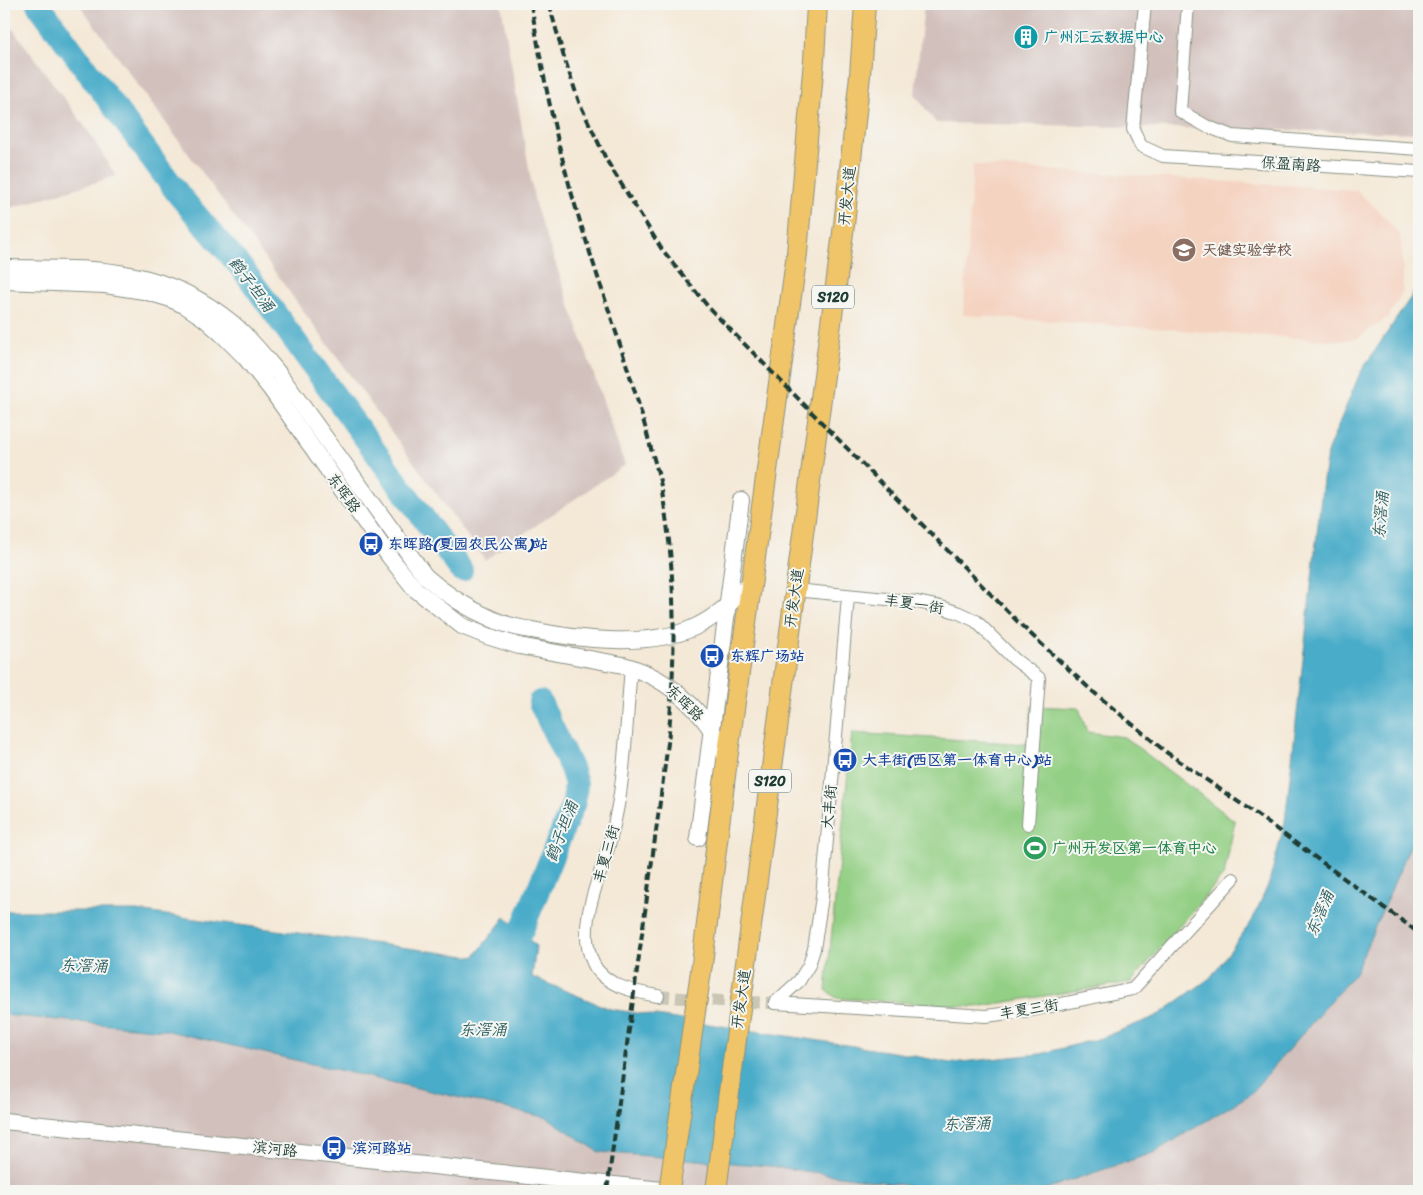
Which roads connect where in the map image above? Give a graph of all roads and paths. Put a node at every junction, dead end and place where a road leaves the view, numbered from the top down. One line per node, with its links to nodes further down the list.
1 (817, 4): 10 (main road, S120)
2 (865, 4): 11 (main road, 开发大道 / S120)
3 (1145, 4): 6 (street, 保盈南路)
4 (1188, 4): 5 (street, 保盈南路)
5 (1419, 149)
6 (1419, 172)
7 (4, 268): 13 (street, 东晖路)
8 (4, 281): 14 (street, 东晖路)
9 (741, 500): 13 (street)
10 (751, 583): 13 (street, 东晖路); 16 (main road, S120)
11 (795, 590): 12 (street, 丰夏一街); 25 (main road, 开发大道 / S120, bridge)
12 (848, 596): 17 (street, 丰夏一街); 21 (street, 大丰街)
13 (726, 608): 15 (street)
14 (630, 668): 15 (street, 东晖路); 20 (street, 丰夏三街)
15 (712, 730): 16 (street, 东晖路); 18 (street)
16 (727, 760): 24 (main road, S120, bridge)
17 (1028, 824)
18 (698, 838)
19 (1232, 879): 21 (street, 丰夏三街)
20 (658, 996)
21 (775, 1003)
22 (4, 1121): 23 (street, 滨河路)
23 (545, 1184): 24 (street, 滨河路)
24 (671, 1191)
25 (716, 1191)

